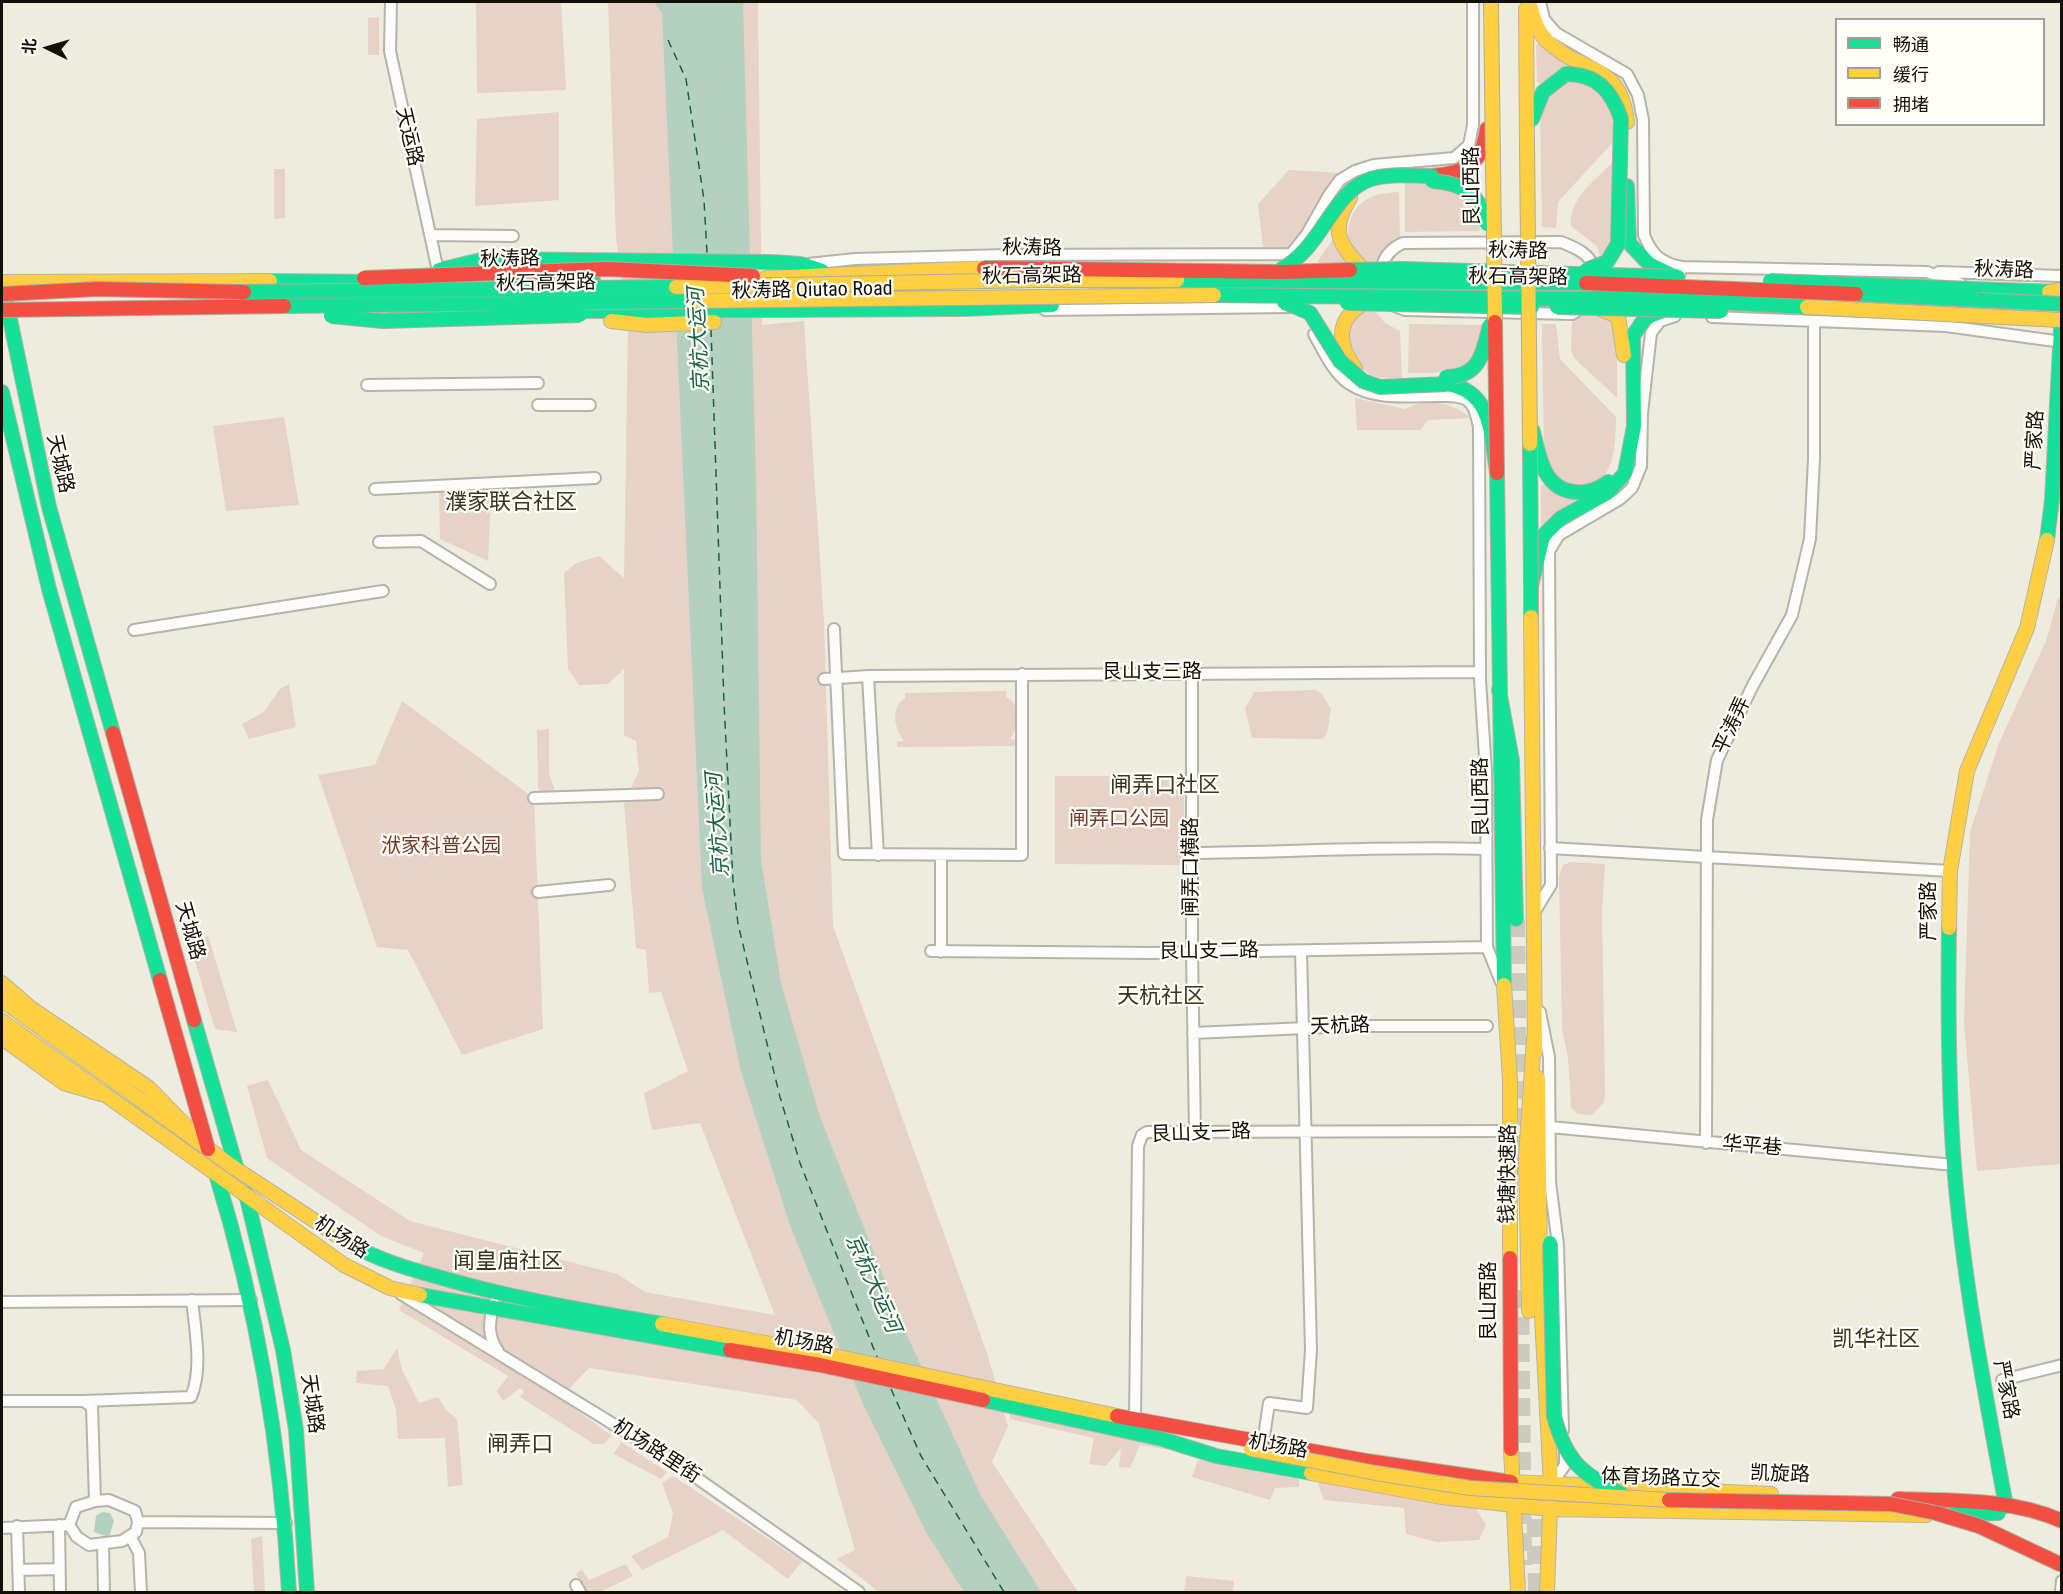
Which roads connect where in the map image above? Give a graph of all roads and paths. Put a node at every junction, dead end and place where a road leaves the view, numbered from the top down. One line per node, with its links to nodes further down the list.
1 (391, 2): 8 (street, 天运路)
2 (1473, 2): 10 (street)
3 (1491, 2): 6 (main road, 艮山西路, bridge)
4 (1528, 2): 7 (main road); 23 (main road)
5 (1540, 2): 23 (street)
6 (1491, 66): 11 (main road, 艮山西路, bridge); 17 (main road, bridge)
7 (1527, 143): 18 (main road, bridge); 50 (main road, bridge)
8 (430, 235): 9 (street); 16 (street, 天运路)
9 (513, 236)
10 (1291, 254): 12 (street); 21 (street); 31 (street)
11 (1494, 255): 14 (main road, bridge); 33 (main road, 艮山西路, bridge)
12 (946, 257): 13 (street); 15 (street)
13 (984, 268): 15 (main road, 秋涛路); 17 (main road, 秋涛路, bridge)
14 (1363, 269): 17 (main road, 秋涛路, bridge); 18 (main road, 秋涛路, bridge)
15 (798, 270): 16 (main road); 22 (main road, 秋涛路)
16 (438, 271): 25 (main road)
17 (1276, 272)
18 (1579, 272): 23 (main road, 秋涛路, bridge)
19 (1927, 272): 20 (street); 23 (street); 27 (street)
20 (2061, 276)
21 (1380, 277): 24 (street); 24 (street); 31 (street)
22 (772, 278): 25 (main road, 秋涛路, bridge); 28 (main road, bridge)
23 (1678, 278): 24 (street); 27 (main road, 秋涛路, bridge); 39 (street)
24 (1594, 279)
25 (418, 282): 26 (main road, 秋涛路)
26 (2, 284): 40 (main road, 天城路)
27 (1973, 289): 29 (main road, 秋涛路)
28 (218, 292): 30 (main road, 秋石高架路, bridge); 34 (main road, 秋石高架路, bridge)
29 (2057, 292)
30 (2, 294)
31 (1289, 304): 32 (main road, bridge); 37 (main road, 秋涛路 Qiutao Road); 51 (main road, bridge); 61 (street)
32 (1363, 304): 33 (main road, bridge); 36 (main road, bridge)
33 (1496, 304): 51 (main road, 艮山西路, bridge)
34 (2061, 304)
35 (219, 307): 38 (main road, bridge); 40 (main road, 秋石高架路, bridge); 42 (main road, 秋石高架路, bridge)
36 (1597, 308): 39 (main road, bridge); 50 (main road, bridge)
37 (784, 311): 38 (main road, 秋涛路 Qiutao Road); 41 (main road)
38 (670, 312): 41 (main road, 秋涛路 Qiutao Road)
39 (1675, 312): 43 (street); 44 (main road, bridge); 56 (main road, bridge); 68 (street)
40 (5, 315): 41 (main road); 100 (main road, 天城路)
41 (627, 317)
42 (2061, 320)
43 (1814, 322): 44 (street); 73 (street, 平涛弄)
44 (2061, 333): 74 (main road, 严家路)
45 (538, 383): 46 (street)
46 (367, 385)
47 (2, 392): 98 (main road, 天城路)
48 (538, 405): 49 (street)
49 (590, 405)
50 (1529, 417): 56 (main road, bridge)
51 (1497, 473): 65 (main road, 艮山西路)
52 (595, 478): 53 (street)
53 (375, 489)
54 (379, 542): 55 (street)
55 (490, 584)
56 (1531, 586): 77 (main road)
57 (383, 591): 59 (street)
58 (834, 629): 64 (street)
59 (134, 630)
60 (1192, 672): 61 (street, 艮山支三路); 62 (street, 艮山支三路); 70 (street, 闸弄口横路)
61 (1480, 672): 69 (street)
62 (1022, 674): 63 (street, 艮山支三路); 72 (street)
63 (868, 675): 64 (street, 艮山支三路); 71 (street)
64 (830, 678): 71 (street)
65 (1499, 690): 78 (main road); 84 (main road, 艮山西路)
66 (658, 794): 67 (street)
67 (534, 798)
68 (1550, 848): 73 (street); 77 (street)
69 (1486, 849): 70 (street); 79 (street)
70 (1192, 853): 81 (street, 闸弄口横路)
71 (878, 855): 72 (street)
72 (941, 855): 81 (street, 艮山支二路)
73 (1705, 856): 74 (street); 97 (street, 平涛弄)
74 (1950, 871): 99 (main road, 严家路)
75 (609, 885): 76 (street)
76 (538, 892)
77 (1534, 911): 83 (main road)
78 (1516, 919)
79 (1487, 947): 80 (street, 艮山支二路); 84 (street)
80 (1301, 951): 81 (street, 艮山支二路); 88 (street)
81 (1192, 952): 89 (street, 闸弄口横路)
82 (2, 983): 98 (main road, 机场路)
83 (1535, 984): 91 (main road); 93 (street)
84 (1504, 991): 94 (main road, 艮山西路)
85 (2, 1000): 98 (main road, 机场路)
86 (2, 1021): 92 (main road, 机场路)
87 (1487, 1026): 88 (street, 天杭路)
88 (1303, 1028): 89 (street, 天杭路); 95 (street)
89 (1193, 1033): 96 (street, 闸弄口横路)
90 (2, 1038): 92 (main road, 机场路)
91 (1534, 1038): 102 (main road); 110 (main road, 钱塘快速路)
92 (101, 1094): 101 (main road, 机场路)
93 (1550, 1127): 97 (street, 华平巷); 122 (street)
94 (1509, 1131): 95 (street, 艮山支一路); 121 (main road, 艮山西路)
95 (1306, 1132): 96 (street, 艮山支一路); 120 (street)
96 (1195, 1133): 118 (street, 艮山支一路)
97 (1706, 1143): 99 (street, 华平巷)
98 (207, 1147): 100 (main road, 机场路); 101 (main road, 天城路)
99 (1954, 1165): 125 (main road, 严家路)
100 (236, 1169): 103 (main road, 天城路); 105 (main road, 机场路)
101 (217, 1176): 103 (main road, 机场路); 106 (main road, 天城路)
102 (1541, 1188): 122 (main road); 123 (main road, bridge)
103 (247, 1197): 104 (main road, 机场路); 146 (main road, 天城路)
104 (390, 1288): 109 (main road, 机场路); 111 (street, 机场路里街)
105 (496, 1294): 109 (street); 112 (main road, 机场路)
106 (251, 1299): 107 (street); 131 (main road, 天城路)
107 (192, 1300): 108 (street); 117 (street)
108 (2, 1302)
109 (492, 1309): 111 (street); 112 (main road, 机场路)
110 (1528, 1311)
111 (499, 1354): 147 (street, 机场路里街)
112 (820, 1359): 115 (main road, 机场路)
113 (2061, 1365): 114 (street)
114 (2002, 1380)
115 (965, 1391): 118 (main road, 机场路); 119 (main road, 机场路)
116 (2, 1401): 117 (street)
117 (84, 1401): 124 (street)
118 (1138, 1421): 120 (main road, 体育场路立交)
119 (1162, 1439): 120 (main road, 体育场路立交); 126 (main road, 机场路)
120 (1257, 1446): 121 (main road, 机场路); 123 (main road, 体育场路立交, bridge)
121 (1510, 1482): 122 (main road, 凯旋路); 126 (main road, 艮山西路)
122 (1551, 1485): 125 (main road, 凯旋路); 127 (main road)
123 (1629, 1498): 137 (main road, 体育场路立交, bridge)
124 (95, 1501): 129 (street); 132 (street)
125 (2006, 1506): 128 (main road, 凯旋路)
126 (1513, 1507): 127 (main road, 机场路); 148 (main road, 艮山西路)
127 (1550, 1509): 128 (main road, 凯旋路); 149 (main road)
128 (2047, 1512): 130 (main road, 凯旋路)
129 (138, 1521): 131 (street); 135 (street)
130 (2061, 1521)
131 (286, 1523): 145 (main road, 天城路)
132 (64, 1525): 133 (street); 136 (street); 138 (street)
133 (17, 1526): 134 (street); 139 (street)
134 (2, 1528)
135 (130, 1536): 136 (street); 144 (street)
136 (103, 1543): 143 (street)
137 (2061, 1565)
138 (59, 1569): 139 (street); 142 (street)
139 (18, 1570): 141 (street)
140 (2061, 1581): 150 (street)
141 (19, 1593)
142 (60, 1593)
143 (104, 1593)
144 (141, 1593)
145 (289, 1593)
146 (307, 1593)
147 (859, 1593)
148 (1518, 1593)
149 (1547, 1593)
150 (2061, 1593)

